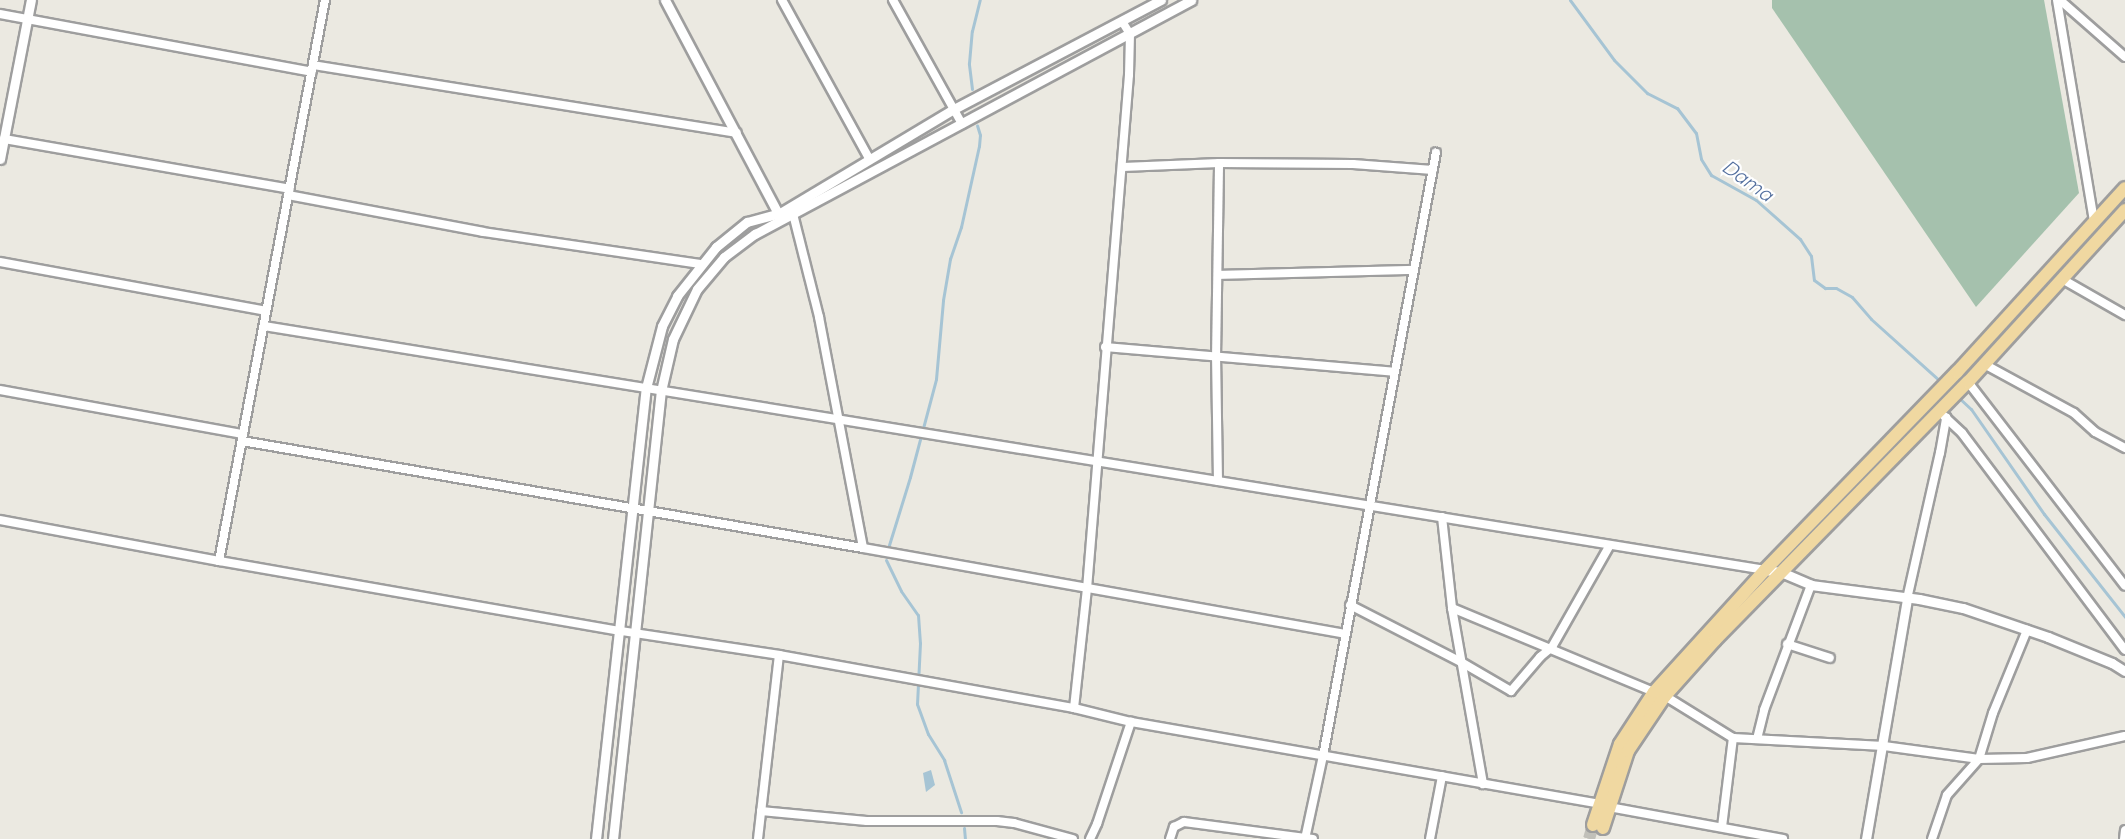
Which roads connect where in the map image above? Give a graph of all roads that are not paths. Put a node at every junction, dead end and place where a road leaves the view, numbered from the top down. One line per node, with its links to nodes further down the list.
1 (31, 0): 10 (street)
2 (325, 0): 14 (street)
3 (665, 0): 17 (street)
4 (782, 0): 20 (street)
5 (893, 0): 15 (street)
6 (1161, 0): 11 (street)
7 (1191, 0): 12 (street)
8 (2059, 0): 13 (street); 30 (street)
9 (0, 14): 10 (street)
10 (27, 19): 14 (street); 18 (street)
11 (1122, 21): 12 (street); 15 (street)
12 (1131, 34): 16 (street); 23 (street)
13 (2125, 57)
14 (312, 68): 17 (street); 26 (street)
15 (954, 109): 16 (street); 20 (street)
16 (962, 124): 28 (street)
17 (737, 133): 29 (street)
18 (4, 139): 21 (street); 26 (street)
19 (1436, 152): 24 (street)
20 (868, 158): 29 (street)
21 (0, 159)
22 (1219, 164): 23 (street); 24 (street); 34 (street)
23 (1123, 167): 39 (street)
24 (1433, 170): 33 (street)
25 (2125, 188): 30 (main road)
26 (289, 192): 32 (street); 36 (street)
27 (2125, 210): 35 (main road)
28 (793, 214): 29 (street); 48 (street)
29 (780, 216): 32 (street); 46 (street)
30 (2094, 222): 61 (main road)
31 (0, 262): 36 (street)
32 (700, 264): 44 (street)
33 (1413, 270): 34 (street); 42 (street)
34 (1219, 275): 40 (street)
35 (2062, 279): 37 (street); 41 (main road)
36 (267, 311): 38 (street)
37 (2125, 315)
38 (264, 326): 44 (street); 49 (street)
39 (1105, 346): 40 (street); 51 (street)
40 (1216, 358): 42 (street); 52 (street)
41 (1984, 364): 43 (main road); 50 (street)
42 (1394, 372): 53 (street)
43 (1964, 386): 47 (main road); 64 (street)
44 (646, 388): 46 (street); 54 (street)
45 (0, 390): 49 (street)
46 (661, 391): 48 (street); 55 (street)
47 (1943, 412): 62 (main road); 66 (street); 75 (street)
48 (840, 420): 51 (street); 59 (street)
49 (242, 438): 54 (street); 60 (street)
50 (2125, 448)
51 (1096, 461): 52 (street); 65 (street)
52 (1218, 481): 53 (street)
53 (1368, 505): 56 (street); 67 (street)
54 (634, 509): 55 (street); 70 (street)
55 (649, 512): 59 (street); 71 (street)
56 (1442, 517): 58 (street); 68 (street)
57 (0, 520): 60 (street)
58 (1610, 544): 61 (street); 74 (street)
59 (862, 548): 65 (street)
60 (219, 561): 70 (street)
61 (1765, 570): 62 (street); 80 (main road)
62 (1780, 572): 63 (street); 80 (main road)
63 (1811, 585): 66 (street); 73 (street)
64 (2125, 586)
65 (1087, 589): 72 (street); 81 (street)
66 (1906, 599): 69 (street); 86 (street)
67 (1350, 605): 72 (street); 78 (street)
68 (1452, 608): 74 (street); 78 (street)
69 (2026, 630): 79 (street); 88 (street)
70 (621, 631): 71 (street); 96 (street)
71 (636, 633): 76 (street); 97 (street)
72 (1345, 634): 87 (street)
73 (1787, 644): 77 (street); 85 (street)
74 (1552, 647): 78 (street); 80 (street)
75 (2125, 650)
76 (779, 655): 81 (street); 92 (street)
77 (1830, 658)
78 (1461, 662): 90 (street)
79 (2125, 671)
80 (1660, 694): 84 (street); 91 (main road)
81 (1074, 708): 82 (street)
82 (1131, 722): 87 (street); 100 (street)
83 (2125, 736): 88 (street)
84 (1733, 738): 85 (street); 94 (street)
85 (1757, 739): 86 (street)
86 (1884, 746): 88 (street); 105 (street)
87 (1323, 756): 89 (street); 102 (street)
88 (1979, 759): 106 (street)
89 (1442, 776): 90 (street); 103 (street)
90 (1483, 784): 91 (street)
91 (1604, 805): 93 (main road); 94 (street)
92 (761, 811): 98 (street); 99 (street)
93 (1598, 826)
94 (1722, 827): 104 (street)
95 (2125, 830): 107 (street)
96 (596, 839)
97 (613, 839)
98 (758, 839)
99 (1073, 839)
100 (1090, 839)
101 (1170, 839): 102 (street)
102 (1308, 839)
103 (1430, 839)
104 (1784, 839)
105 (1866, 839)
106 (1932, 839)
107 (2124, 839)

